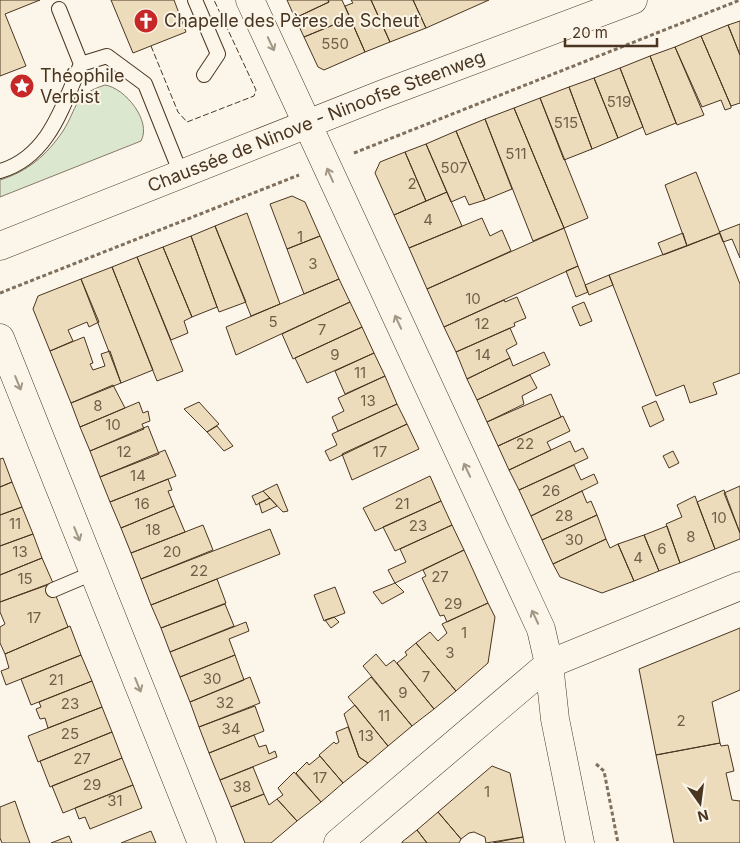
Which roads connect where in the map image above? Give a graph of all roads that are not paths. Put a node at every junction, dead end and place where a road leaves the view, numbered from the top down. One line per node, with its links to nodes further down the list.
1 (195, 0): 6 (lane)
2 (250, 0): 7 (street, one-way to 7)
3 (633, 0): 7 (street, Chaussée de Ninove - Ninoofse Steenweg)
4 (59, 9): 5 (lane)
5 (82, 64): 8 (lane); 9 (lane)
6 (204, 76)
7 (307, 124): 9 (street, Chaussée de Ninove - Ninoofse Steenweg); 15 (street, one-way to 7)
8 (0, 171)
9 (181, 174): 10 (street, Chaussée de Ninove - Ninoofse Steenweg)
10 (0, 246)
11 (0, 338): 12 (street, one-way to 12)
12 (93, 573): 14 (lane); 16 (street, one-way to 16)
13 (740, 586): 15 (street)
14 (53, 590)
15 (549, 664): 17 (street); 18 (street)
16 (202, 843)
17 (338, 843)
18 (580, 843)

